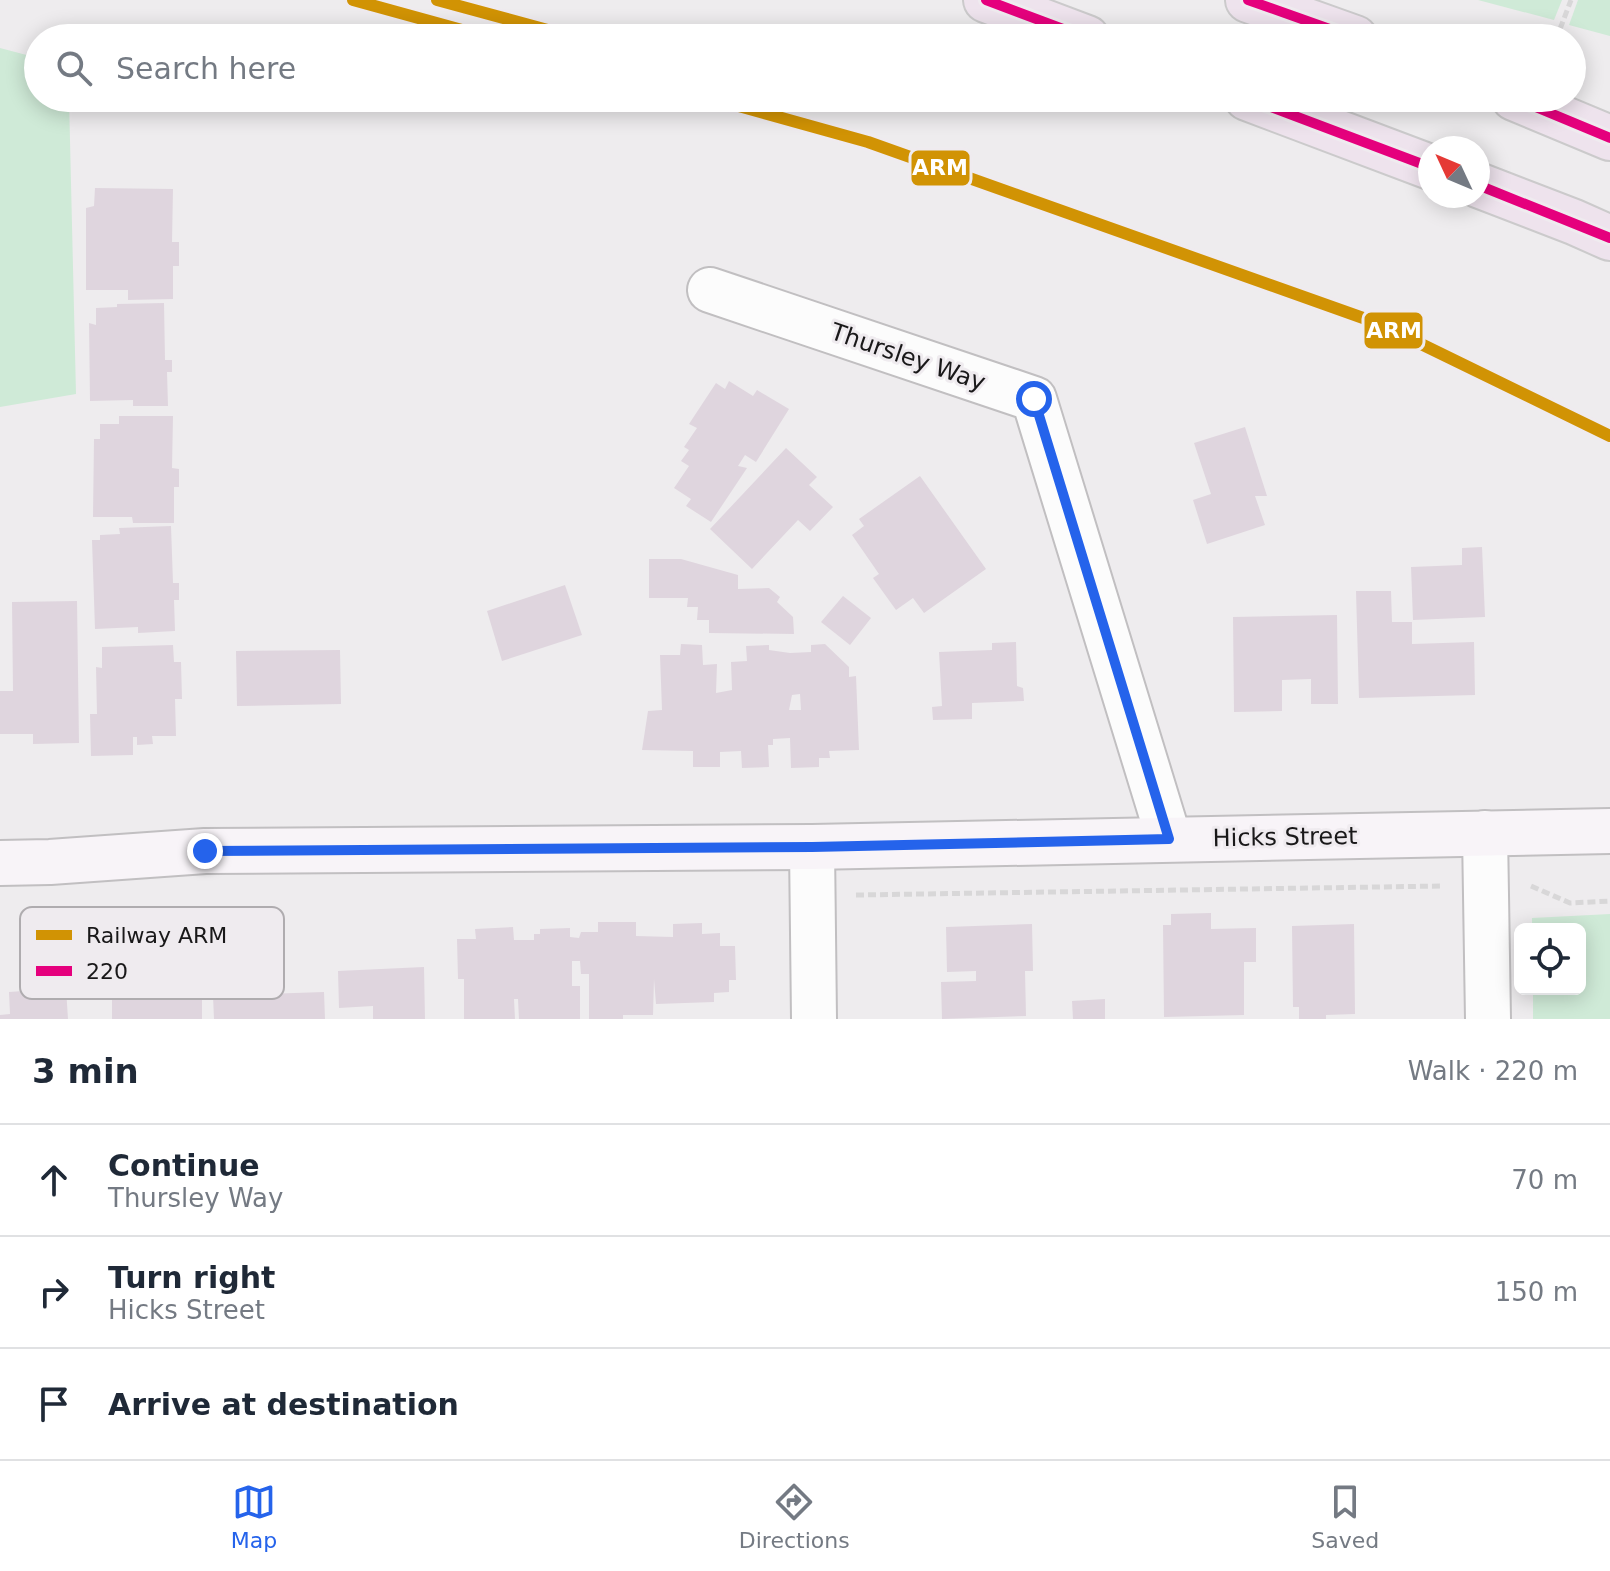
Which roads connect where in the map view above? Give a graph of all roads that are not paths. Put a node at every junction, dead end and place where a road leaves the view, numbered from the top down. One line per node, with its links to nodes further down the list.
1 (986, 0): 3 (highway)
2 (1248, 0): 4 (highway)
3 (1050, 24)
4 (1316, 24)
5 (1284, 112): 10 (highway)
6 (1549, 112): 7 (highway)
7 (1557, 115): 8 (highway); 9 (highway)
8 (1610, 122)
9 (1610, 138)
10 (1418, 162)
11 (1490, 190): 12 (highway)
12 (1610, 238)
13 (710, 290): 16 (street, Thursley Way)
14 (1610, 831): 15 (street, Hicks Street)
15 (1485, 833): 16 (street, Hicks Street); 20 (street)
16 (1169, 839): 17 (street, Hicks Street)
17 (812, 847): 18 (street, Hicks Street); 19 (street)
18 (0, 863)
19 (814, 1019)
20 (1488, 1019)

